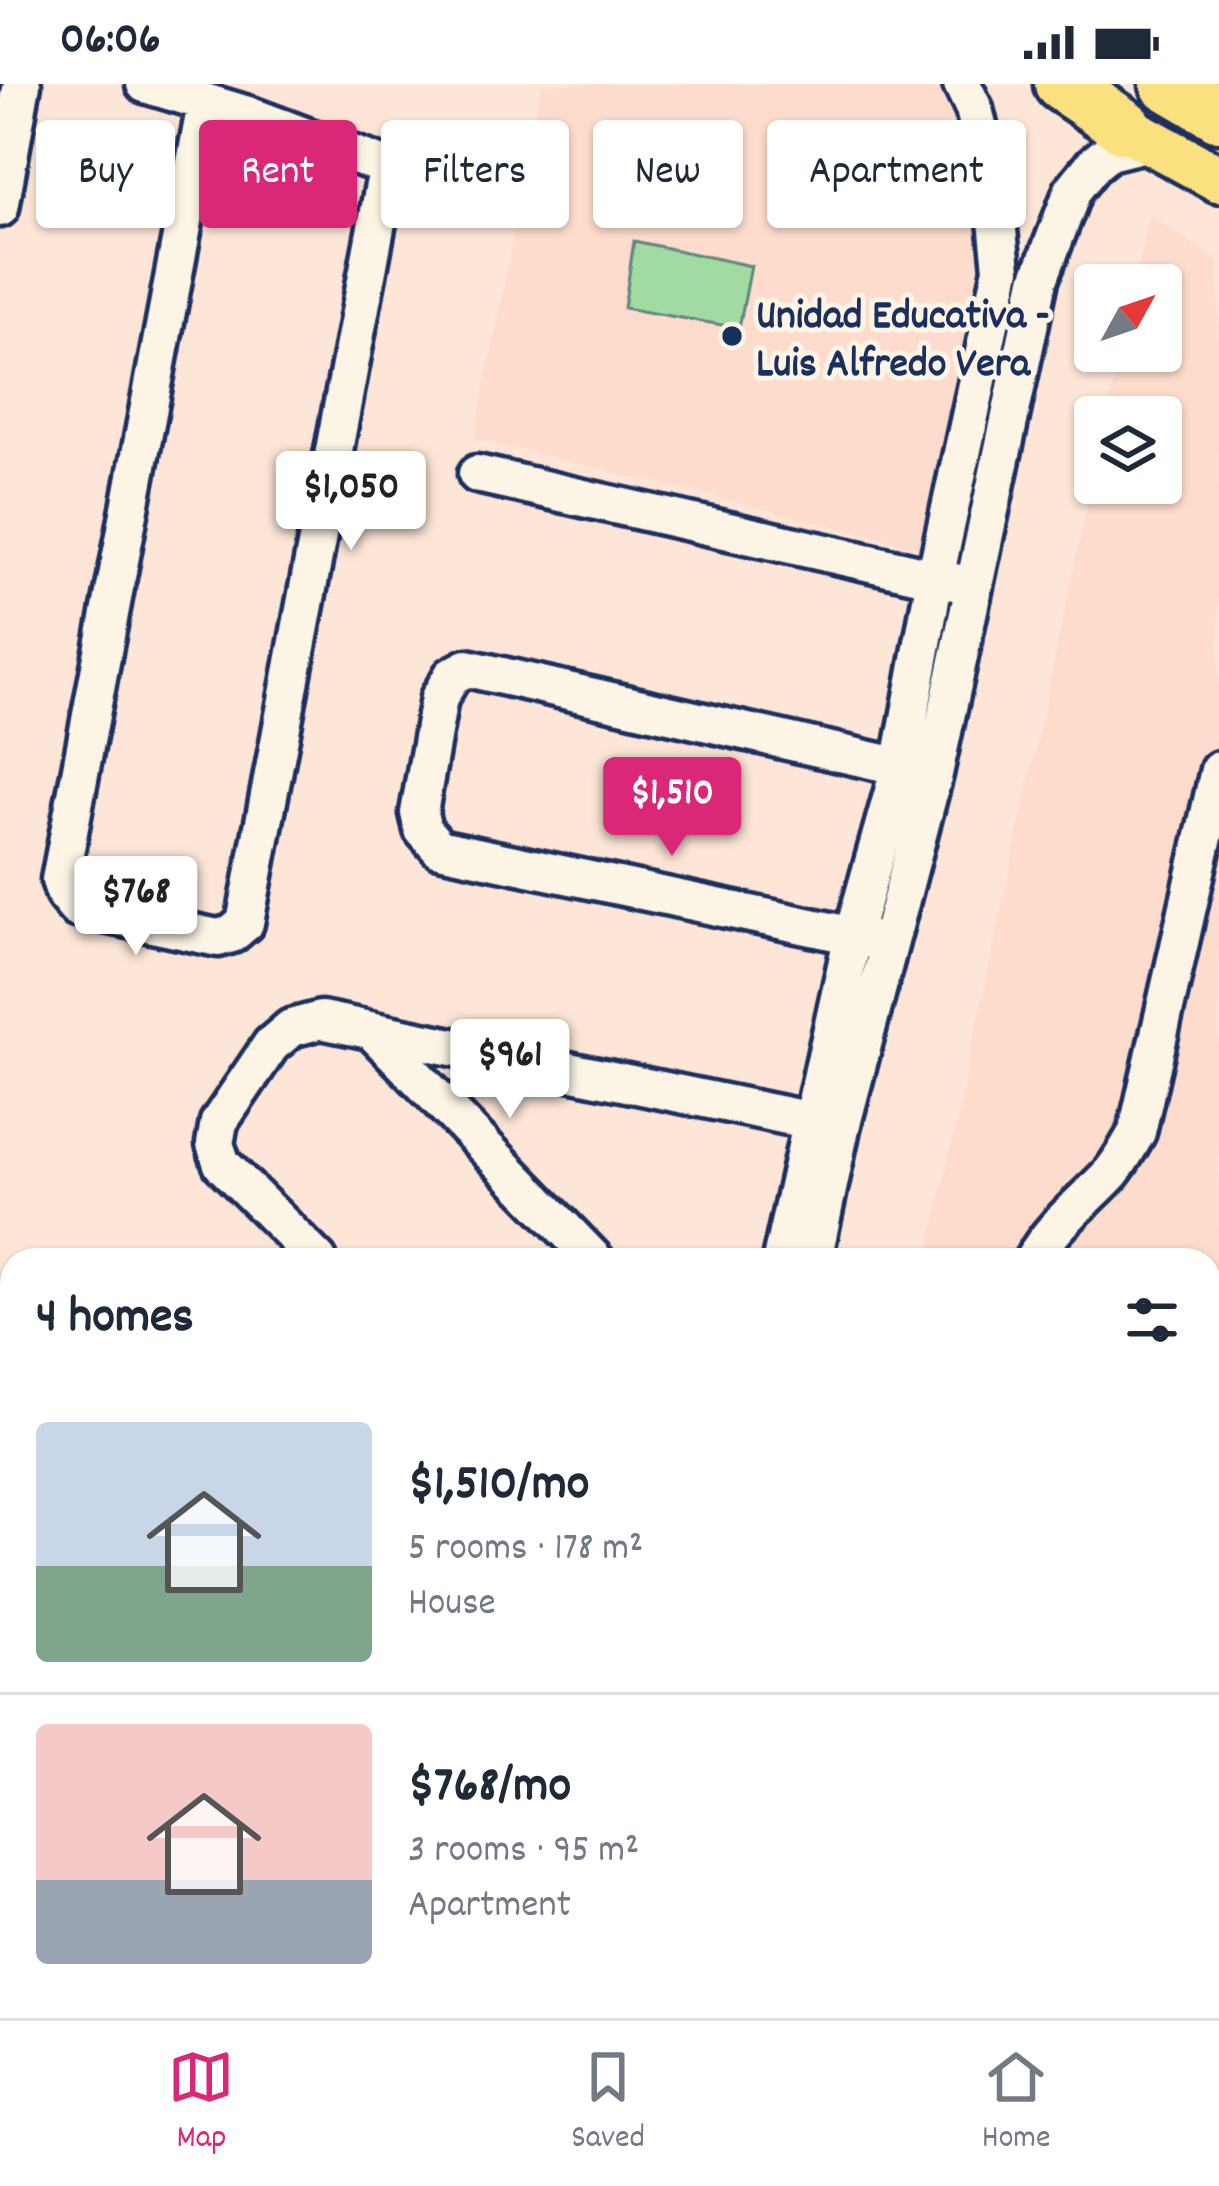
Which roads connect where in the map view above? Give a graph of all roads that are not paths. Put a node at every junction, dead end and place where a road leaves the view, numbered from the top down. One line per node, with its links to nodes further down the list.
1 (22, 84): 14 (street)
2 (145, 84): 8 (street)
3 (962, 84): 16 (street)
4 (1044, 84): 10 (main road)
5 (1062, 84): 10 (highway)
6 (1168, 84): 9 (highway)
7 (257, 100): 8 (street); 11 (street)
8 (206, 104): 13 (street)
9 (1219, 114)
10 (1139, 133): 12 (main road); 17 (street)
11 (381, 166)
12 (1219, 179)
13 (381, 201)
14 (0, 208)
15 (477, 474): 16 (street)
16 (935, 578): 17 (street); 19 (street)
17 (973, 586): 19 (street)
18 (1219, 770): 27 (street)
19 (917, 771): 20 (street); 20 (street)
20 (870, 939): 22 (street)
21 (373, 1032): 22 (street); 23 (street); 24 (street)
22 (828, 1125): 25 (street); 26 (street)
23 (306, 1248)
24 (584, 1248)
25 (785, 1248)
26 (814, 1248)
27 (1040, 1248)

